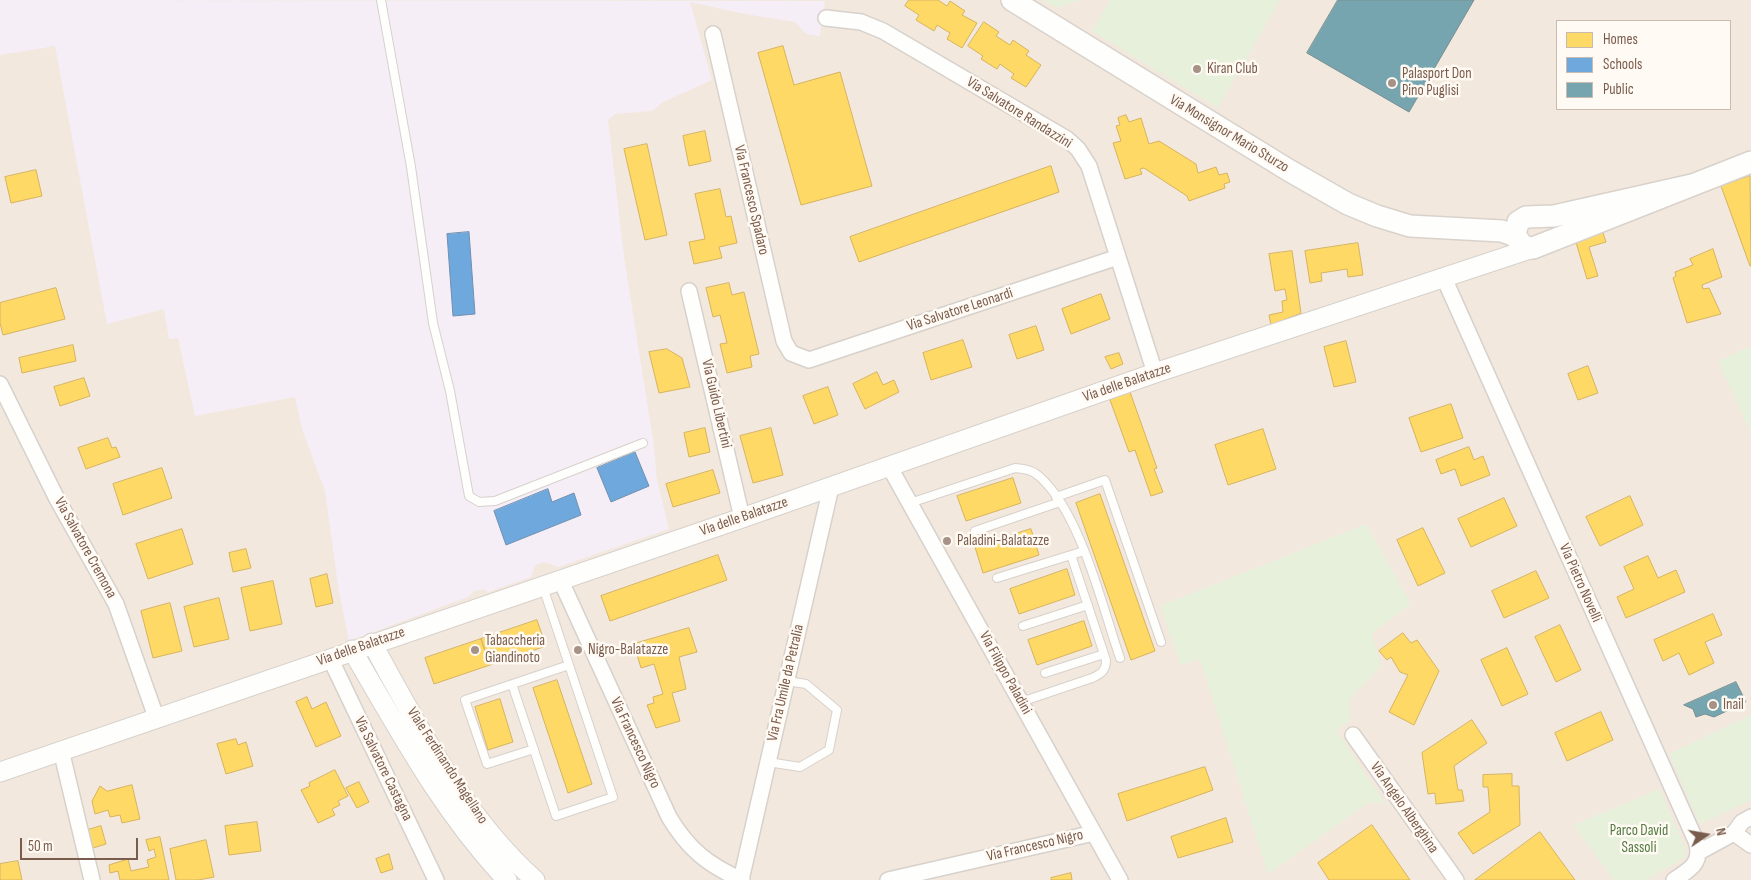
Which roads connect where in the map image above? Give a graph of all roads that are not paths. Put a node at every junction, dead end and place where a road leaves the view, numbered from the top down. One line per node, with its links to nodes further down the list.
1 (381, 0): 14 (lane)
2 (1012, 0): 7 (main road, Via Monsignor Mario Sturzo)
3 (826, 18): 8 (street, Via Salvatore Randazzini)
4 (714, 34): 11 (street, Via Francesco Spadaro)
5 (1751, 162): 6 (main road)
6 (1692, 185): 7 (main road); 7 (main road, Via Monsignor Mario Sturzo)
7 (1527, 234): 9 (street, Via delle Balatazze)
8 (1118, 257): 11 (street, Via Salvatore Leonardi); 12 (street, Via Salvatore Randazzini)
9 (1444, 278): 12 (street, Via delle Balatazze); 49 (street, Via Pietro Novelli)
10 (689, 291): 19 (street, Via Guido Libertini)
11 (800, 358)
12 (1155, 373): 15 (street, Via delle Balatazze)
13 (0, 384): 39 (street, Via Salvatore Cremona)
14 (643, 442)
15 (889, 466): 16 (street, Via delle Balatazze); 18 (street, Via Filippo Paladini)
16 (831, 486): 19 (street, Via delle Balatazze); 36 (street, Via Fra Umile da Petralia)
17 (1058, 499): 18 (lane); 20 (lane); 21 (lane); 28 (lane)
18 (910, 503): 38 (street, Via Filippo Paladini)
19 (742, 518): 24 (street, Via delle Balatazze)
20 (975, 531)
21 (1084, 551): 22 (lane); 33 (lane)
22 (1071, 555): 23 (lane); 26 (lane)
23 (997, 578)
24 (560, 579): 25 (street, Via delle Balatazze); 54 (street, Via Francesco Nigro)
25 (542, 585): 29 (street, Via delle Balatazze); 34 (lane)
26 (1088, 605): 27 (lane); 31 (lane)
27 (1023, 626)
28 (1161, 642)
29 (372, 643): 30 (street, Via delle Balatazze); 53 (street, Viale Ferdinando Magellano)
30 (352, 650): 32 (street, Via delle Balatazze); 52 (street, Viale Ferdinando Magellano)
31 (1104, 654): 35 (lane); 38 (lane)
32 (330, 658): 39 (street, Via delle Balatazze); 51 (street, Via Salvatore Castagna)
33 (1120, 658)
34 (569, 665): 37 (lane); 41 (lane)
35 (1045, 673)
36 (787, 681): 43 (street, Via Fra Umile da Petralia); 43 (lane)
37 (512, 684): 41 (lane); 41 (lane)
38 (1021, 702): 46 (street, Via Filippo Paladini)
39 (156, 717): 42 (street, Via delle Balatazze)
40 (1353, 736): 57 (street, Via Angelo Alberghina)
41 (534, 749)
42 (61, 750): 44 (street, Via delle Balatazze); 50 (street)
43 (768, 762): 54 (street, Via Fra Umile da Petralia)
44 (0, 772)
45 (1751, 817): 47 (street)
46 (1094, 833): 55 (street, Via Francesco Nigro); 56 (street, Via Filippo Paladini)
47 (1734, 834): 48 (street); 49 (street)
48 (1751, 845)
49 (1699, 852): 58 (street)
50 (92, 880)
51 (436, 880)
52 (507, 880)
53 (534, 880)
54 (742, 880)
55 (888, 880)
56 (1120, 880)
57 (1456, 880)
58 (1674, 880)

